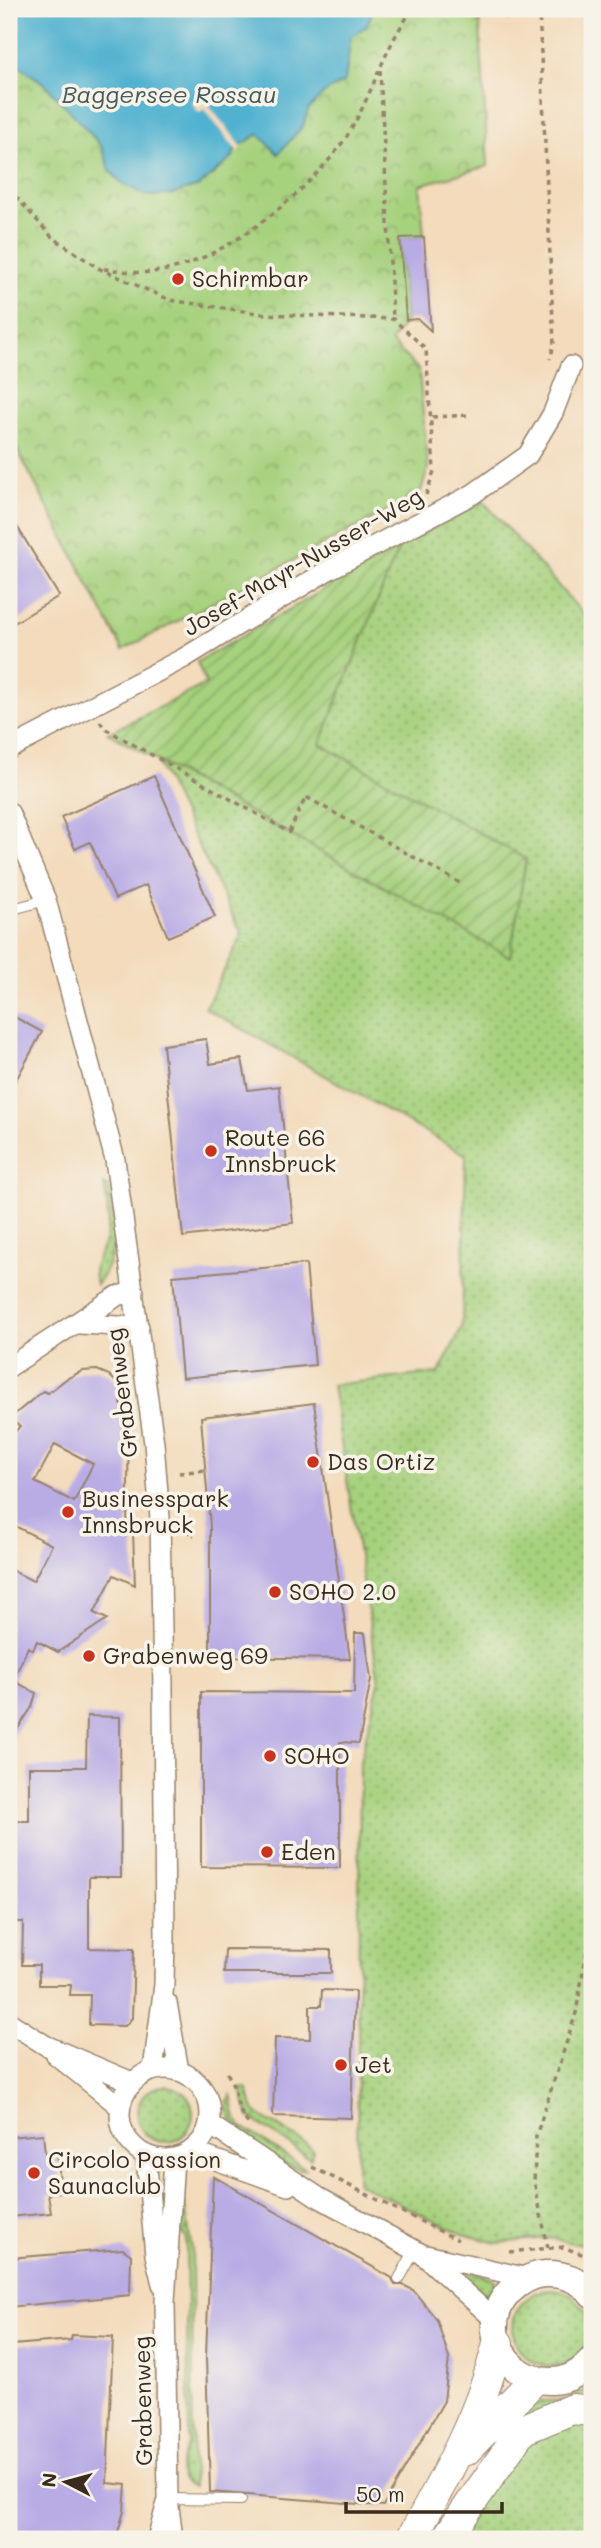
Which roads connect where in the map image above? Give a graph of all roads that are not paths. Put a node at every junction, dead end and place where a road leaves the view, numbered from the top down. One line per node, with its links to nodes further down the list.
1 (571, 366): 2 (street, Josef-Mayr-Nusser-Weg)
2 (9, 749)
3 (9, 813): 4 (street, Grabenweg)
4 (46, 900): 5 (lane); 6 (street, Grabenweg)
5 (9, 910)
6 (134, 1292): 7 (street); 8 (street, Grabenweg)
7 (79, 1324): 8 (street); 9 (street)
8 (139, 1328): 10 (street, Grabenweg)
9 (9, 1367)
10 (164, 1985): 13 (street, Grabenweg); 14 (street, Grabenweg)
11 (9, 2022): 12 (street)
12 (45, 2045): 15 (street); 16 (street)
13 (153, 2070): 14 (street); 15 (street)
14 (179, 2071): 17 (street)
15 (132, 2082): 16 (street)
16 (120, 2106): 19 (street)
17 (209, 2124): 18 (street); 20 (street)
18 (183, 2155): 19 (street); 20 (street); 25 (street, Grabenweg)
19 (146, 2156): 25 (street, Grabenweg)
20 (318, 2197): 21 (street)
21 (418, 2252): 22 (street); 23 (lane); 26 (street)
22 (535, 2276): 24 (main road); 26 (main road)
23 (399, 2279)
24 (592, 2295)
25 (165, 2302): 32 (street, Grabenweg)
26 (497, 2332): 29 (main road); 31 (main road)
27 (592, 2360): 28 (main road)
28 (581, 2379): 29 (main road)
29 (534, 2380): 31 (main road)
30 (592, 2411): 37 (main road)
31 (451, 2466): 36 (main road)
32 (169, 2499): 33 (lane); 34 (street, Grabenweg); 35 (street, Grabenweg)
33 (241, 2500)
34 (158, 2539)
35 (173, 2539)
36 (411, 2539)
37 (446, 2539)

